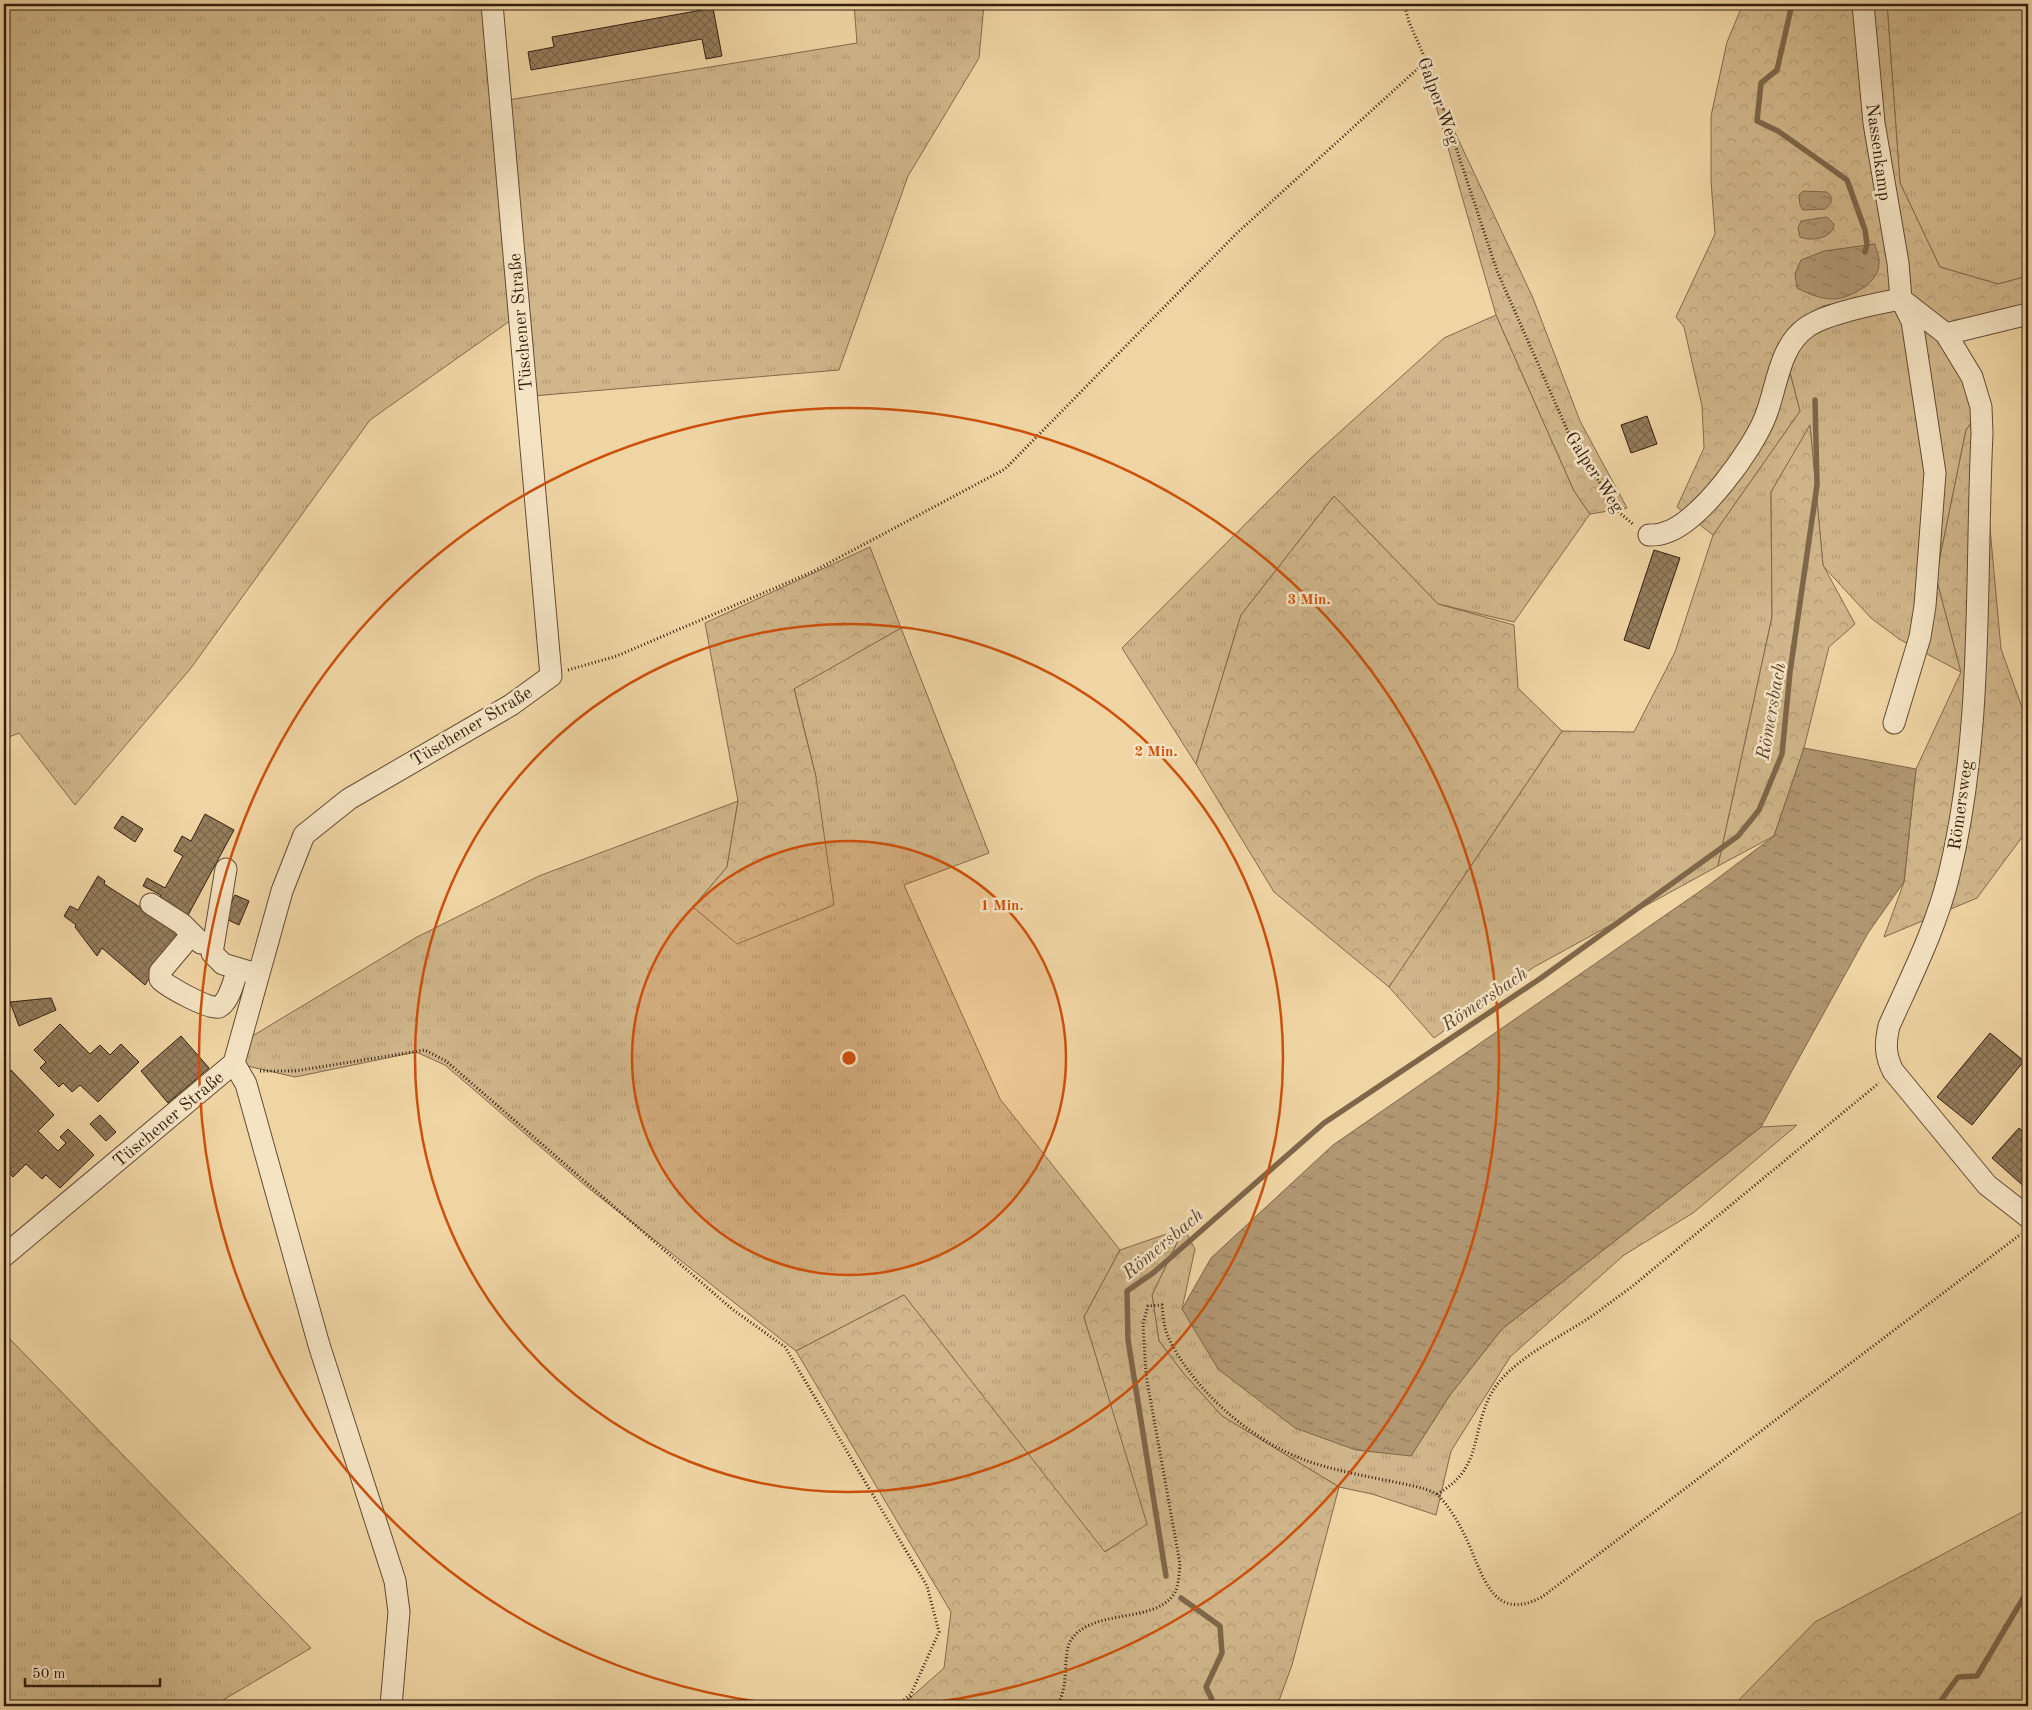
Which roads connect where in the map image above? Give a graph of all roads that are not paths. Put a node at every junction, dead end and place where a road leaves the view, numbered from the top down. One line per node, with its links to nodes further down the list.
1 (492, 4): 12 (street, Tüschener Straße)
2 (1863, 4): 3 (street, Nassenkamp)
3 (1901, 299): 5 (street); 6 (street); 7 (street)
4 (2028, 314): 5 (street)
5 (1946, 334): 14 (street, Römersweg)
6 (1649, 535)
7 (1894, 723)
8 (226, 869): 11 (street)
9 (151, 904): 10 (street)
10 (192, 934): 11 (street); 12 (street)
11 (212, 953): 12 (street)
12 (248, 972): 13 (street, Tüschener Straße)
13 (234, 1063): 15 (street, Tüschener Straße); 16 (street)
14 (2028, 1217)
15 (4, 1256)
16 (391, 1706)

